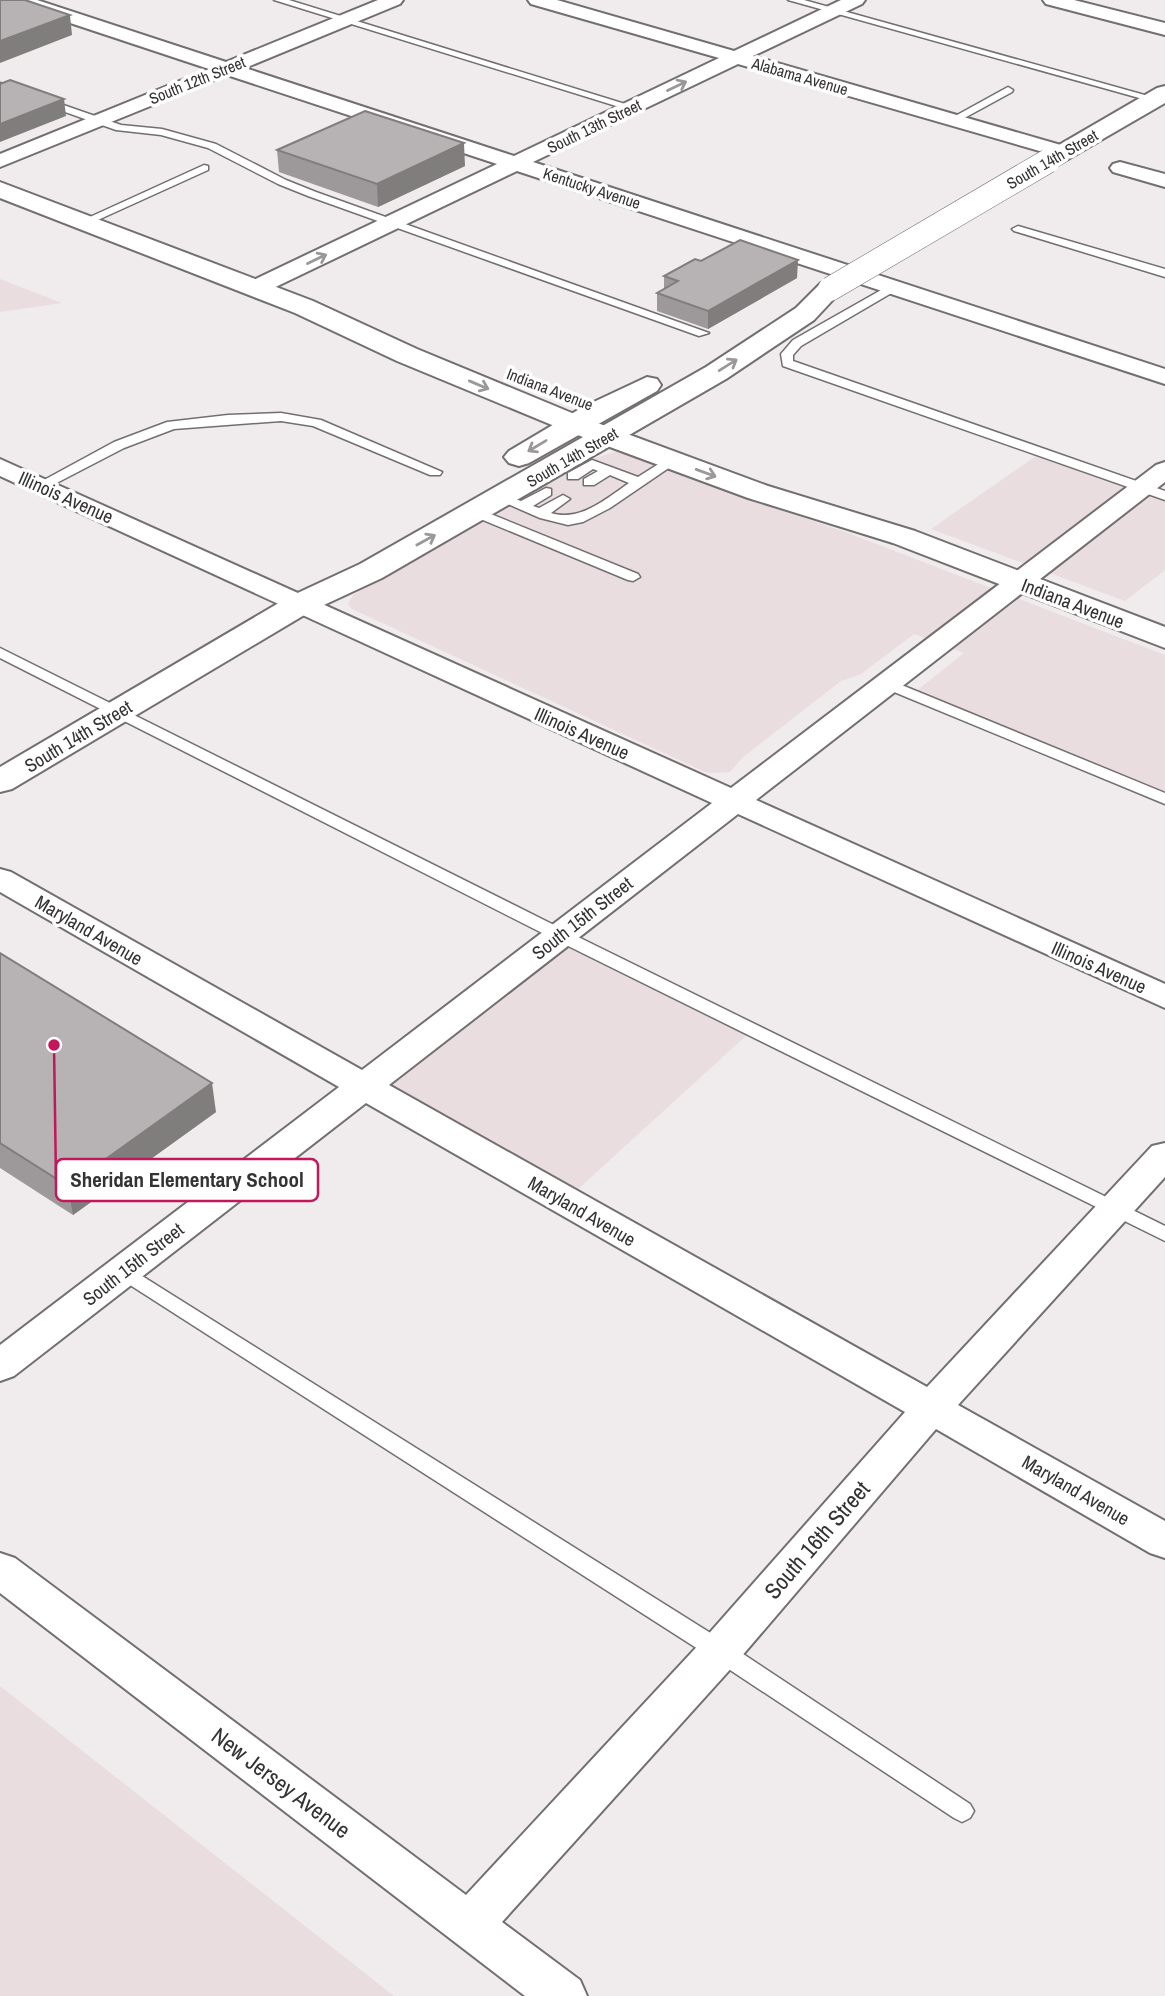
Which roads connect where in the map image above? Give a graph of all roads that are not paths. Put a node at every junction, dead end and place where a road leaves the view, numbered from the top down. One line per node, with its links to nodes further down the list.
1 (19, 0): 12 (street, Kentucky Avenue)
2 (279, 0): 9 (lane)
3 (394, 0): 9 (street, South 12th Street)
4 (537, 0): 11 (street, Alabama Avenue)
5 (793, 0): 8 (lane)
6 (856, 0): 8 (street, South 13th Street)
7 (1060, 1): 10 (street)
8 (834, 11): 11 (street, South 13th Street); 15 (lane)
9 (345, 20): 12 (street, South 12th Street); 16 (lane)
10 (1165, 29)
11 (737, 57): 16 (street, South 13th Street, one-way to 11); 17 (street, Alabama Avenue)
12 (227, 68): 18 (street, South 12th Street); 21 (street, Kentucky Avenue)
13 (0, 86): 18 (lane)
14 (1008, 90): 17 (lane)
15 (1159, 96): 19 (main road, South 14th Street)
16 (633, 108): 21 (street, South 13th Street)
17 (953, 120): 19 (street, Alabama Avenue)
18 (98, 121): 20 (street, South 12th Street); 27 (lane)
19 (1056, 156): 32 (main road, South 14th Street, bridge)
20 (0, 161)
21 (517, 164): 27 (street, South 13th Street); 31 (street, Kentucky Avenue)
22 (204, 168): 26 (lane)
23 (1120, 168): 24 (street)
24 (1165, 181)
25 (0, 189): 26 (main road, Indiana Avenue)
26 (85, 222): 30 (main road, Indiana Avenue)
27 (391, 223): 30 (street, South 13th Street, one-way to 27); 34 (lane)
28 (1018, 229): 29 (lane)
29 (1165, 273)
30 (256, 288): 33 (main road, Indiana Avenue)
31 (894, 288): 35 (street, Kentucky Avenue); 46 (lane)
32 (830, 289): 36 (main road, South 14th Street, one-way to 32); 37 (main road, South 14th Street)
33 (304, 307): 37 (main road, Indiana Avenue); 38 (main road, Indiana Avenue, one-way to 38)
34 (703, 333)
35 (1165, 377)
36 (632, 421): 37 (main road, Indiana Avenue); 52 (main road, Indiana Avenue)
37 (604, 422): 38 (main road, South 14th Street); 39 (main road, Indiana Avenue); 50 (main road, South 14th Street)
38 (574, 424): 55 (main road, South 14th Street, one-way to 55)
39 (671, 460): 45 (lane); 52 (main road, Indiana Avenue, one-way to 52)
40 (0, 467): 47 (street, Illinois Avenue)
41 (609, 470): 43 (lane); 44 (lane); 45 (lane)
42 (435, 471): 47 (lane)
43 (573, 476)
44 (589, 482)
45 (638, 482): 51 (lane)
46 (1157, 485): 54 (street, South 15th Street)
47 (40, 486): 55 (street, Illinois Avenue)
48 (546, 492): 50 (lane)
49 (563, 499): 51 (lane)
50 (500, 505): 51 (lane); 53 (lane); 55 (main road, South 14th Street, one-way to 50)
51 (541, 513)
52 (904, 537): 54 (main road, Indiana Avenue)
53 (633, 577)
54 (1020, 582): 56 (main road, Indiana Avenue); 58 (street, South 15th Street)
55 (300, 604): 59 (main road, South 14th Street); 62 (street, Illinois Avenue)
56 (1165, 638)
57 (0, 652): 59 (lane)
58 (887, 684): 61 (lane); 62 (street, South 15th Street)
59 (119, 711): 60 (main road, South 14th Street); 64 (lane)
60 (0, 782)
61 (1165, 799)
62 (734, 802): 64 (street, South 15th Street); 65 (street, Illinois Avenue)
63 (0, 879): 66 (street, Maryland Avenue)
64 (560, 935): 66 (street, South 15th Street); 68 (lane)
65 (1165, 997)
66 (364, 1086): 70 (street, South 15th Street); 72 (street, Maryland Avenue)
67 (1165, 1155): 68 (street, South 16th Street)
68 (1115, 1209): 69 (lane); 72 (street, South 16th Street)
69 (1165, 1234)
70 (123, 1271): 71 (street, South 15th Street); 75 (lane)
71 (0, 1366)
72 (931, 1408): 73 (street, Maryland Avenue); 75 (street, South 16th Street)
73 (1165, 1541)
74 (0, 1570): 77 (street, New Jersey Avenue)
75 (720, 1651): 76 (lane); 77 (street, South 16th Street)
76 (962, 1811)
77 (469, 1925): 78 (street, New Jersey Avenue)
78 (563, 1996)

